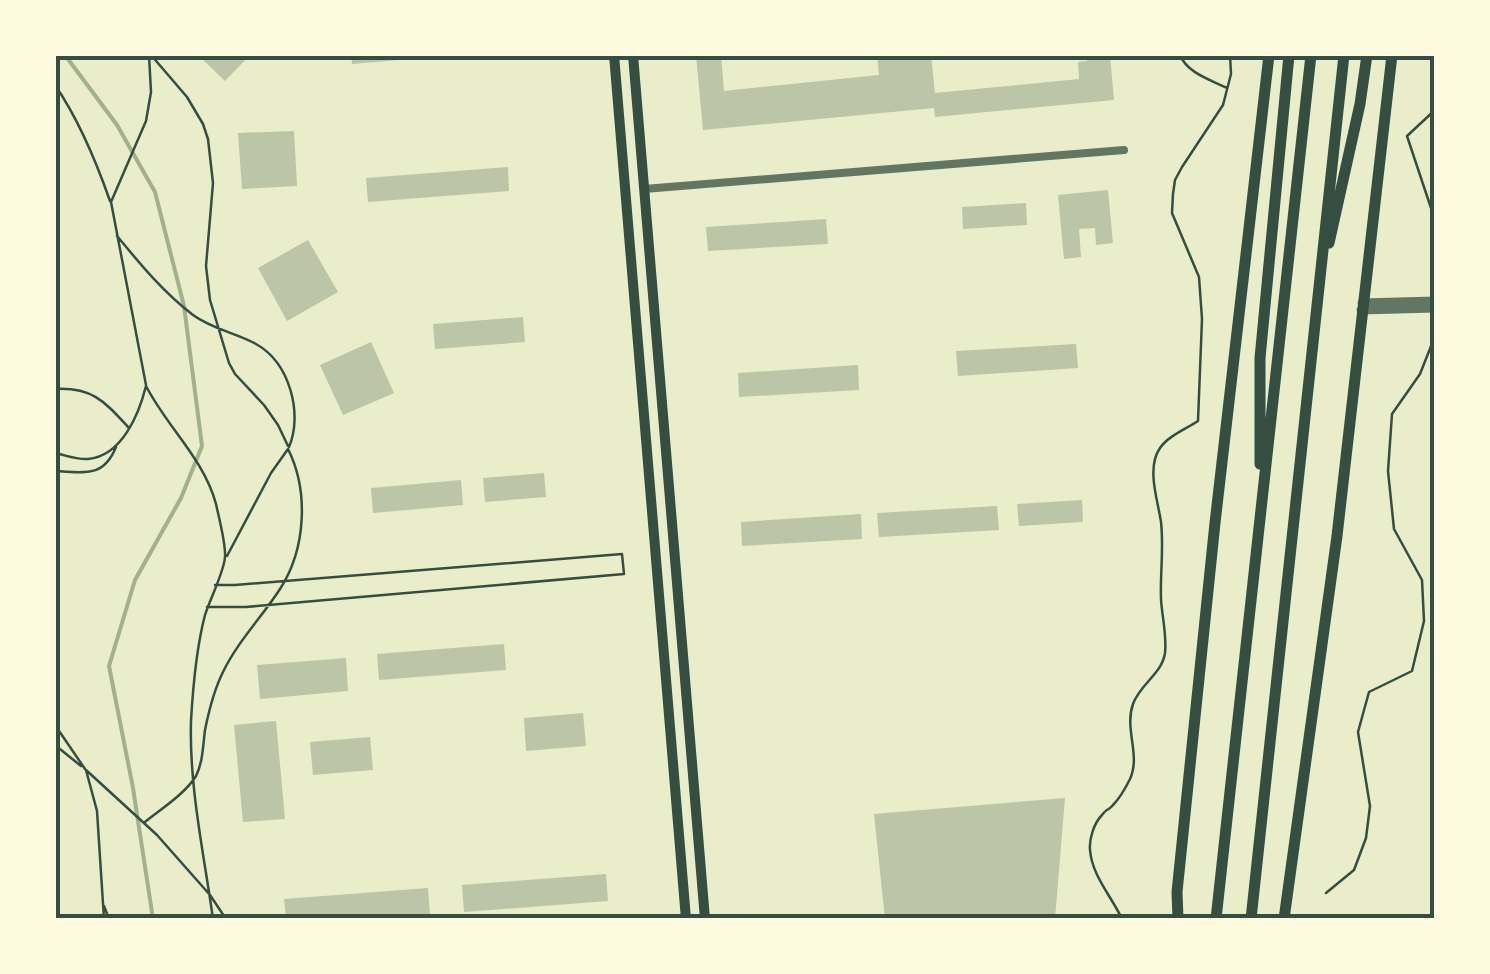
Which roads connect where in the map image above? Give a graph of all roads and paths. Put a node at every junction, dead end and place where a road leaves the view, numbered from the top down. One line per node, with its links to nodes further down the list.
1 (150, 55): 17 (path); 23 (path)
2 (614, 55): 46 (main road)
3 (632, 55): 16 (main road)
4 (1180, 55): 13 (path)
5 (1230, 55): 13 (path)
6 (1269, 55): 52 (highway)
7 (1288, 55): 32 (highway)
8 (1310, 55): 32 (highway)
9 (1344, 55): 20 (highway)
10 (1367, 55): 20 (highway)
11 (1392, 55): 22 (highway)
12 (55, 85): 17 (path)
13 (1228, 89): 51 (path)
14 (1435, 110): 18 (path)
15 (1124, 150): 16 (street)
16 (644, 189): 45 (main road)
17 (110, 202): 19 (path)
18 (1435, 220)
19 (117, 235): 23 (path); 25 (path)
20 (1316, 301): 54 (highway)
21 (1435, 304): 22 (street)
22 (1362, 307): 55 (highway)
23 (220, 330): 29 (path); 29 (path)
24 (1435, 336): 43 (path)
25 (146, 386): 27 (path); 33 (path)
26 (55, 389): 27 (path)
27 (129, 428): 28 (path)
28 (118, 444): 30 (path); 31 (path)
29 (288, 449): 33 (path); 34 (path)
30 (55, 453)
31 (55, 471)
32 (1260, 527): 53 (highway)
33 (226, 558): 35 (path)
34 (285, 581): 35 (path); 36 (path); 36 (path)
35 (215, 585): 37 (path)
36 (269, 604): 37 (path); 41 (path)
37 (208, 607): 41 (path)
38 (55, 725): 40 (path)
39 (55, 745): 40 (path)
40 (86, 770): 42 (path); 47 (path)
41 (194, 778): 42 (path); 44 (path)
42 (145, 822): 44 (path)
43 (1326, 893)
44 (210, 895): 48 (path); 49 (path)
45 (704, 913): 50 (main road)
46 (683, 916)
47 (106, 919)
48 (213, 919)
49 (226, 919)
50 (714, 919)
51 (1122, 919)
52 (1178, 919)
53 (1216, 919)
54 (1250, 919)
55 (1284, 919)

